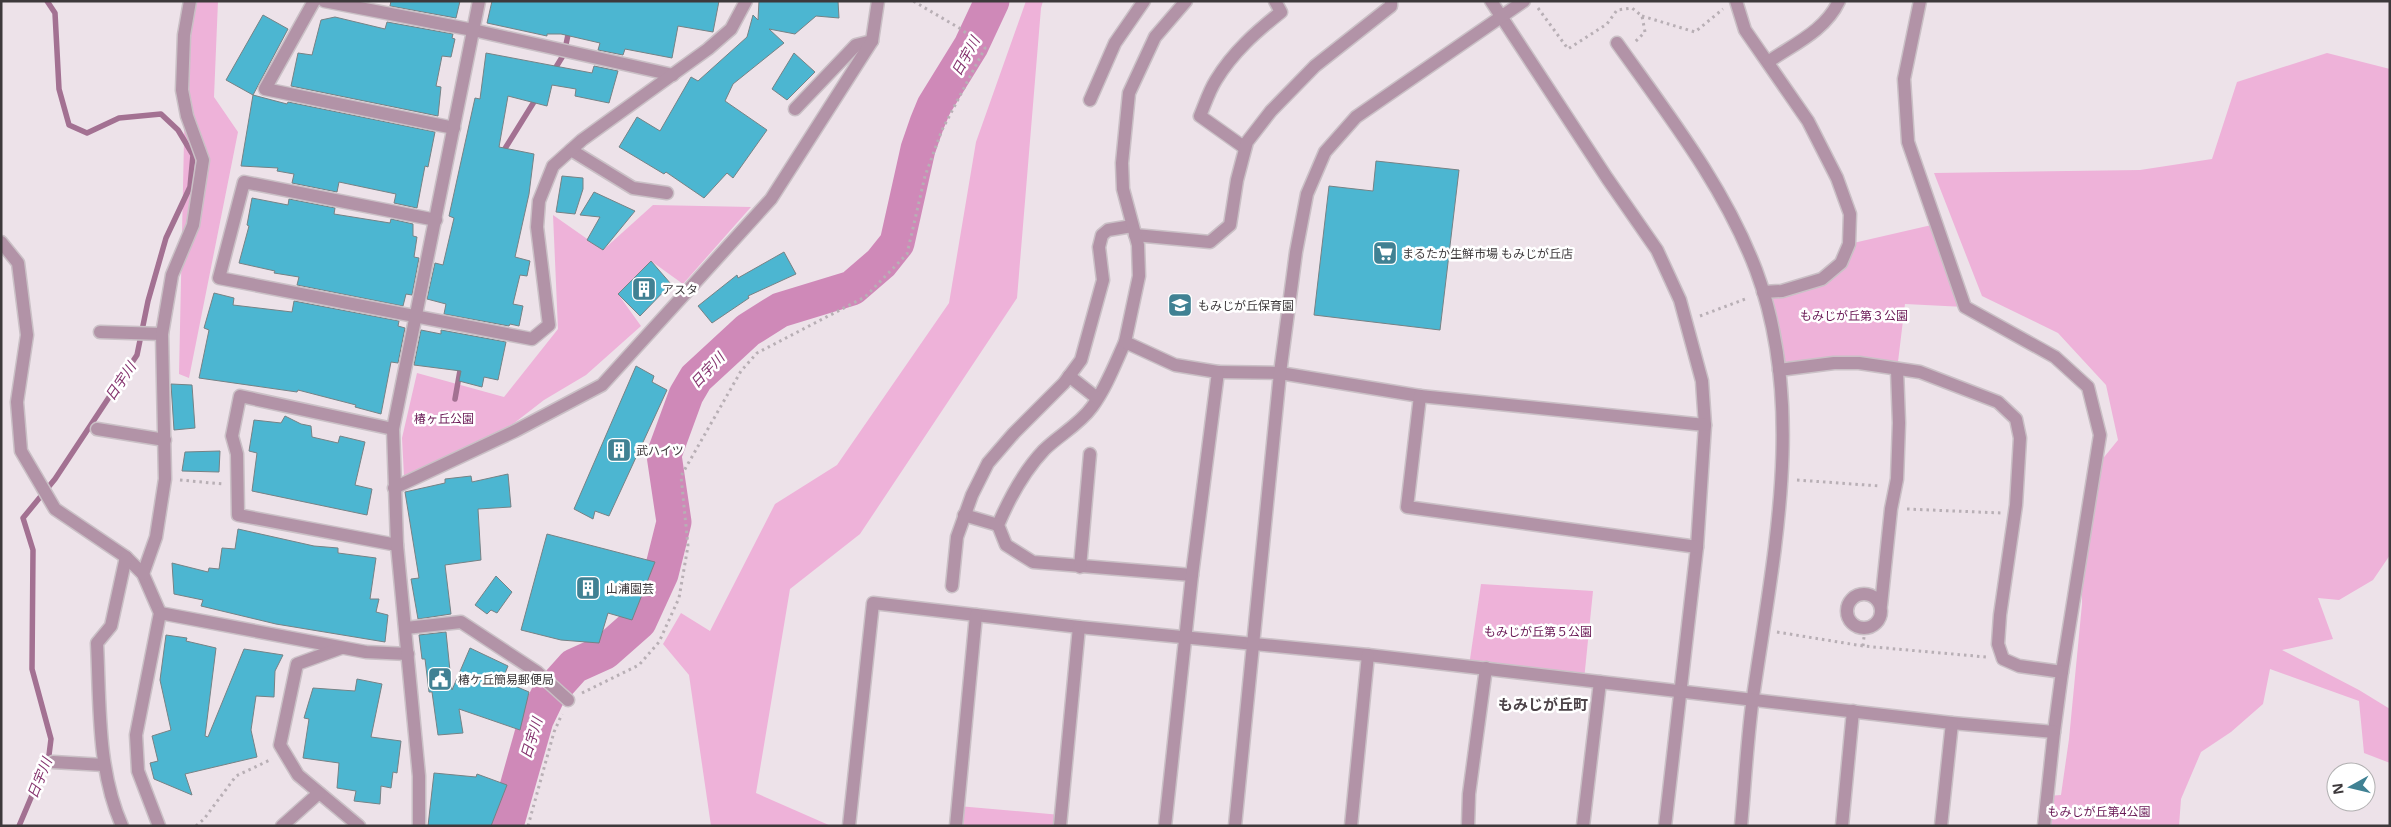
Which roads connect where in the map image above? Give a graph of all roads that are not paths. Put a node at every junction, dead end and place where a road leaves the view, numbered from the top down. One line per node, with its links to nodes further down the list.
1 (190, 1): 34 (street)
2 (314, 1): 24 (street)
3 (324, 1): 17 (street)
4 (480, 1): 17 (street)
5 (746, 1): 21 (street)
6 (878, 1): 18 (street)
7 (1144, 1): 22 (street)
8 (1276, 1): 25 (street)
9 (1391, 1): 25 (street)
10 (1491, 1): 16 (street)
11 (1524, 1): 16 (street)
12 (1839, 1): 20 (street)
13 (1920, 1): 69 (street)
14 (1183, 2): 29 (street)
15 (1730, 4): 20 (street)
16 (1502, 17): 39 (street); 43 (street)
17 (473, 30): 21 (street); 24 (street)
18 (872, 41): 23 (street); 48 (street)
19 (1617, 43): 31 (street)
20 (1768, 62): 31 (street)
21 (673, 75): 26 (street)
22 (1090, 100)
23 (796, 109)
24 (454, 128): 28 (street)
25 (1246, 148): 29 (street)
26 (571, 150): 27 (street); 32 (street)
27 (667, 192)
28 (436, 220): 32 (street); 32 (street)
29 (1134, 231): 35 (street); 40 (street)
30 (1, 242): 53 (street)
31 (1763, 292): 36 (street)
32 (414, 317): 45 (street)
33 (100, 332): 34 (street)
34 (159, 334): 46 (street)
35 (1124, 342): 38 (street); 42 (street)
36 (1780, 370): 37 (street); 73 (street)
37 (1897, 370): 58 (street); 69 (street)
38 (1218, 372): 39 (street); 56 (street)
39 (1280, 372): 41 (street); 64 (street)
40 (1069, 376): 42 (street); 49 (street)
41 (1420, 396): 43 (street); 52 (street)
42 (1097, 398): 50 (street)
43 (1705, 425): 52 (street)
44 (97, 429): 46 (street)
45 (393, 429): 48 (street); 51 (street)
46 (165, 440): 55 (street)
47 (1090, 454): 54 (street)
48 (394, 488): 51 (street)
49 (964, 514): 50 (street); 57 (street)
50 (998, 525): 54 (street)
51 (397, 545): 62 (street)
52 (1696, 547): 71 (street)
53 (126, 557): 55 (street); 78 (street)
54 (1080, 567): 56 (street)
55 (143, 574): 59 (street)
56 (1192, 575): 63 (street)
57 (952, 586)
58 (1881, 604): 58 (street)
59 (160, 613): 65 (street); 81 (street)
60 (976, 615): 61 (street); 85 (street); 86 (street)
61 (1079, 627): 63 (street); 87 (street)
62 (406, 628): 66 (street); 72 (street)
63 (1186, 636): 64 (street); 88 (street)
64 (1254, 644): 67 (street); 89 (street)
65 (341, 648): 66 (street); 79 (street)
66 (408, 654): 84 (street)
67 (1368, 655): 68 (street); 90 (street)
68 (1486, 668): 70 (street); 91 (street)
69 (2062, 672): 76 (street)
70 (1600, 682): 71 (street); 92 (street)
71 (1681, 691): 73 (street); 93 (street)
72 (568, 700)
73 (1753, 700): 74 (street); 94 (street)
74 (1853, 711): 75 (street); 95 (street)
75 (1952, 723): 76 (street); 96 (street)
76 (2054, 732): 97 (street)
77 (53, 762): 78 (street)
78 (104, 765): 80 (street)
79 (319, 792): 82 (street); 83 (street)
80 (122, 826)
81 (159, 826)
82 (282, 826)
83 (359, 826)
84 (419, 826)
85 (849, 826)
86 (956, 826)
87 (1060, 826)
88 (1165, 826)
89 (1234, 826)
90 (1351, 826)
91 (1468, 826)
92 (1583, 826)
93 (1665, 826)
94 (1741, 826)
95 (1842, 826)
96 (1941, 826)
97 (2044, 826)

